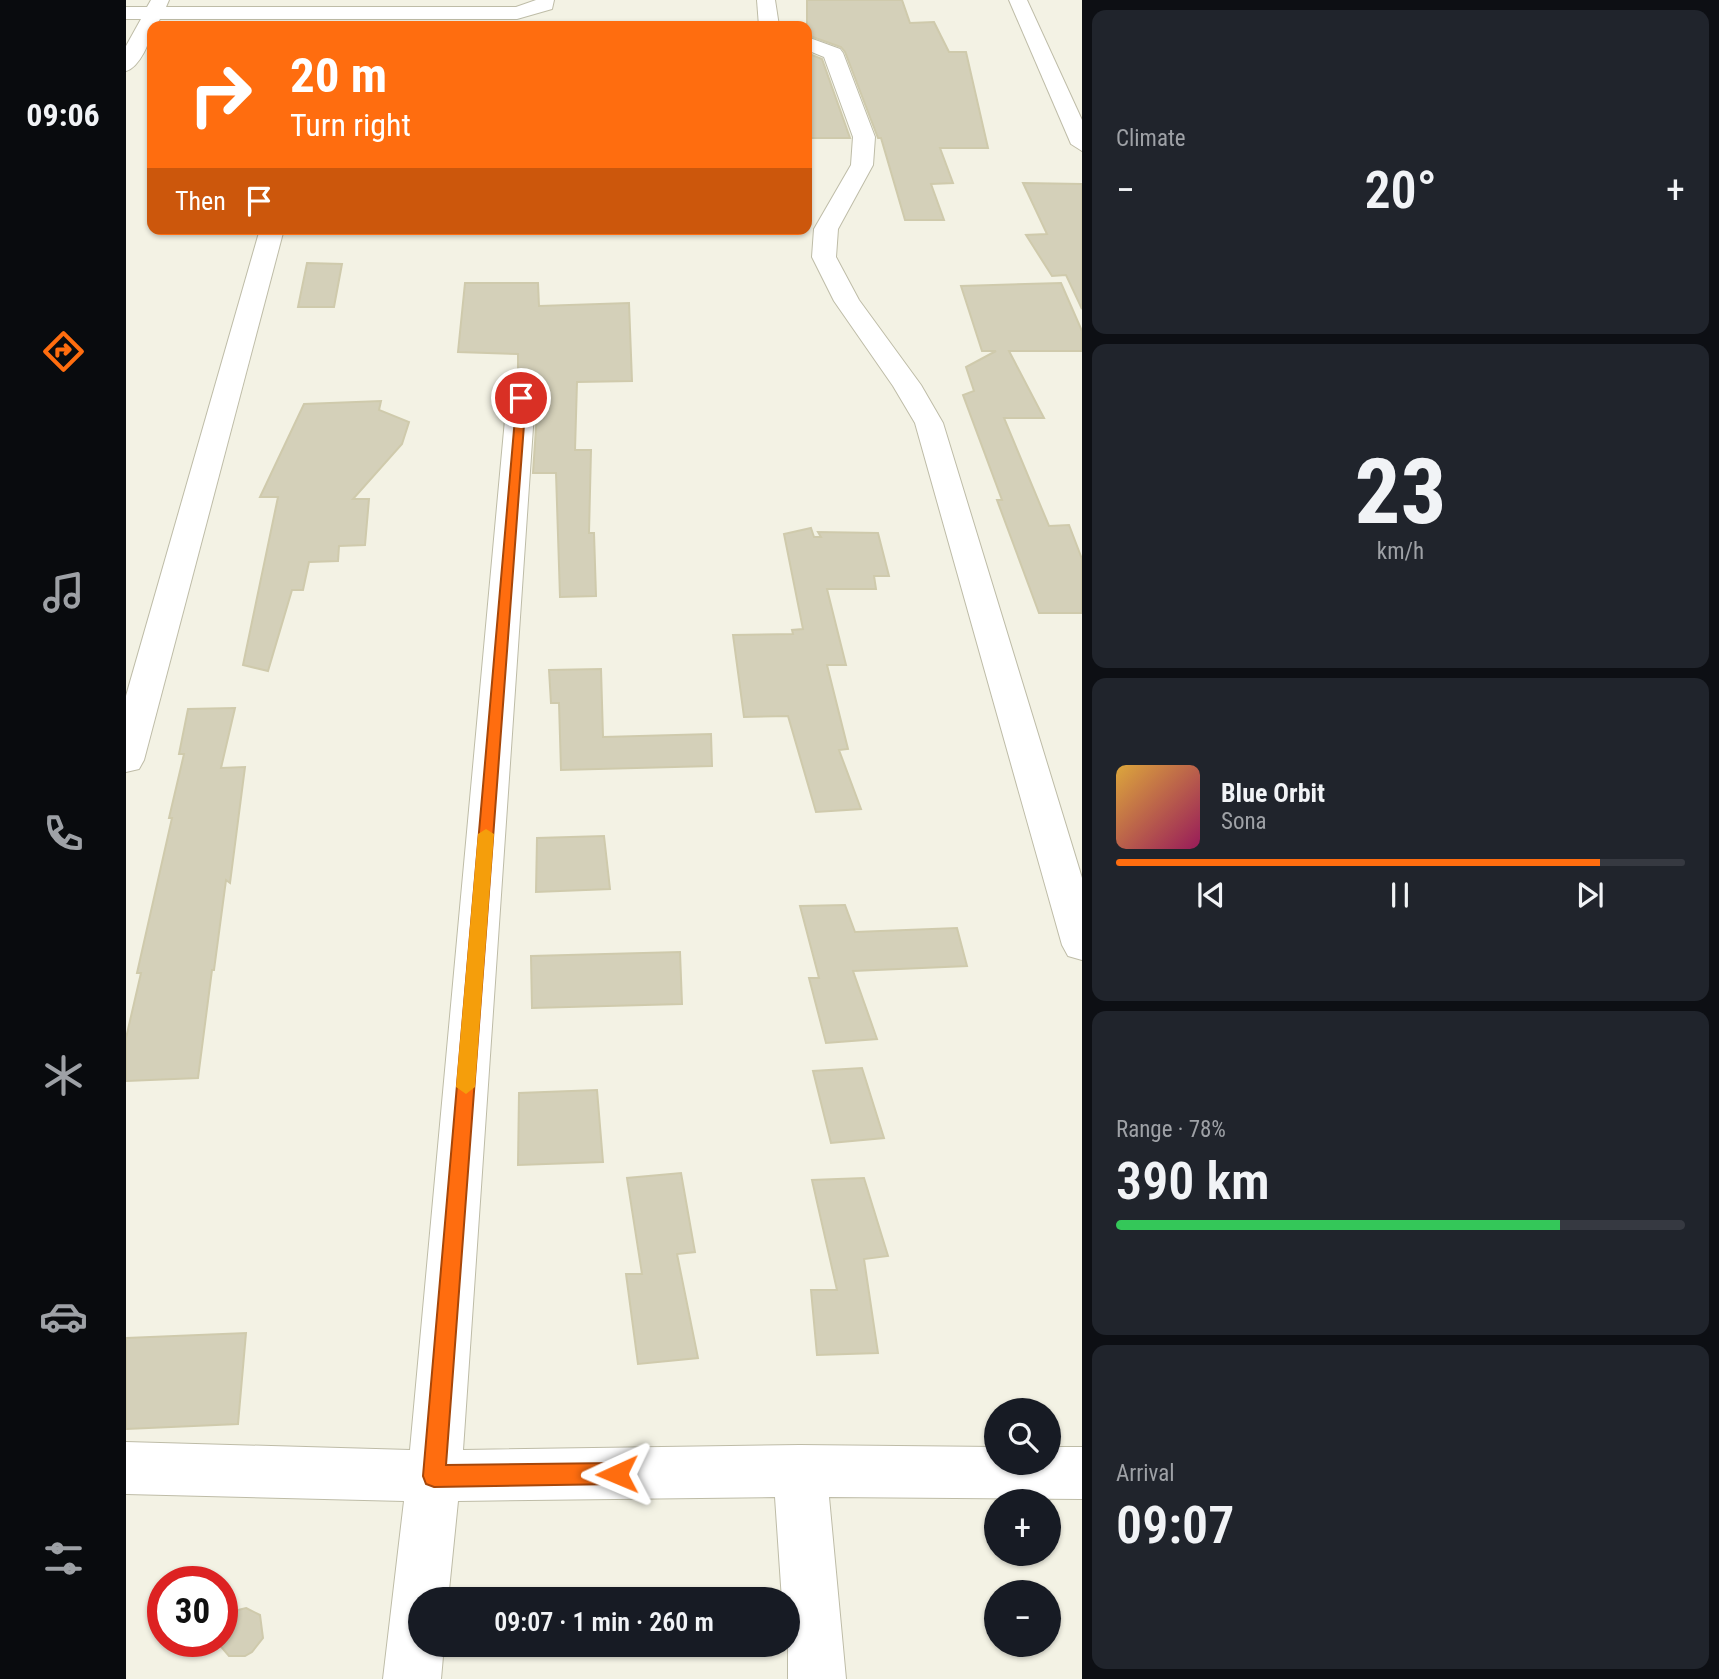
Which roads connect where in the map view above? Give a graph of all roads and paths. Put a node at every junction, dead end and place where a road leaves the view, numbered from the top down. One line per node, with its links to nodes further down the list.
1 (545, 0): 6 (street)
2 (766, 0): 7 (street)
3 (1018, 0): 11 (street)
4 (157, 7): 5 (street); 6 (street)
5 (126, 13)
6 (332, 13)
7 (768, 21)
8 (147, 26): 10 (street)
9 (812, 46): 15 (street)
10 (126, 65)
11 (1082, 144)
12 (270, 235): 14 (street)
13 (521, 398): 19 (street)
14 (126, 760)
15 (1082, 945)
16 (126, 1468): 19 (street)
17 (800, 1471): 18 (street); 19 (street); 23 (street)
18 (1082, 1474)
19 (434, 1476): 20 (street)
20 (422, 1587)
21 (414, 1657): 22 (street)
22 (412, 1679)
23 (817, 1679)

